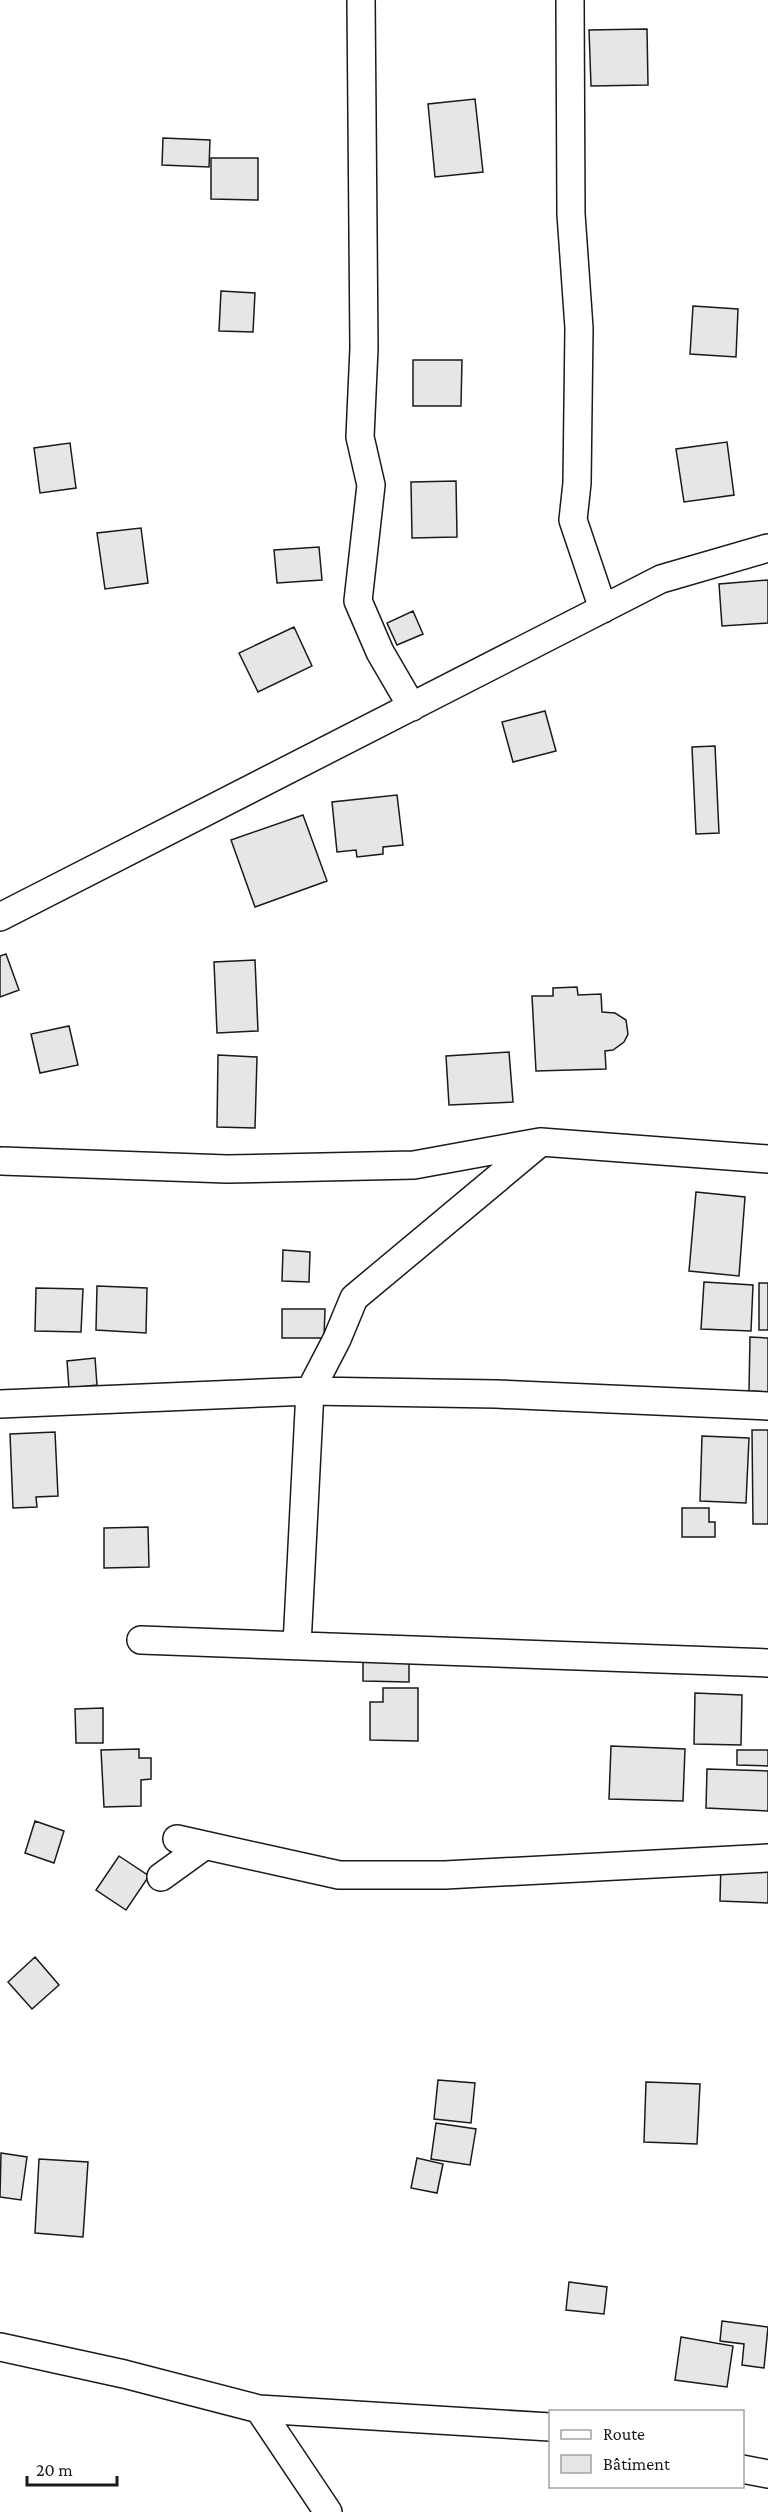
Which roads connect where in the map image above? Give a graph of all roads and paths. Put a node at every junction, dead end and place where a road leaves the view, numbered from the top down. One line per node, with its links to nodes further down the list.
1 (361, 0): 5 (street)
2 (570, 0): 4 (street)
3 (768, 548): 4 (street)
4 (603, 609): 5 (street)
5 (412, 707): 6 (street)
6 (0, 917)
7 (541, 1142): 8 (street); 9 (street); 10 (street)
8 (768, 1160)
9 (2, 1161)
10 (310, 1390): 11 (street); 12 (street); 14 (street)
11 (0, 1404)
12 (768, 1406)
13 (141, 1640): 14 (street)
14 (297, 1645): 15 (street)
15 (768, 1663)
16 (177, 1839): 17 (street)
17 (204, 1846): 18 (street); 19 (street)
18 (768, 1858)
19 (161, 1877)
20 (0, 2347): 21 (street)
21 (259, 2409): 22 (street); 25 (street)
22 (549, 2427)
23 (744, 2469): 24 (street)
24 (768, 2475)
25 (328, 2512)

